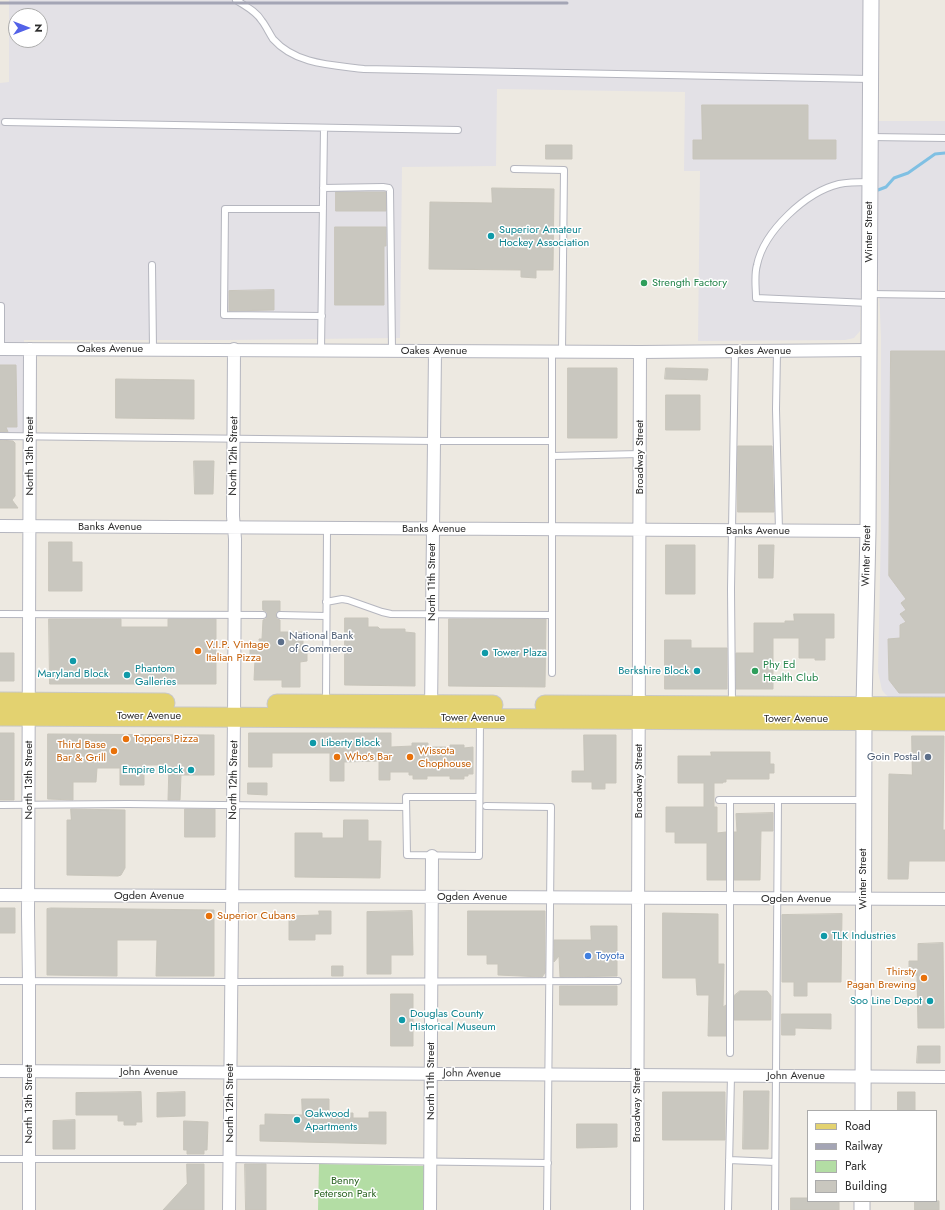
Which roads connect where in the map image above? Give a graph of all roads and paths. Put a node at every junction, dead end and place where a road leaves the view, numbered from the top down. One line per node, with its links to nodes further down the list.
1 (236, 0): 3 (lane)
2 (871, 0): 3 (street, Winter Street)
3 (870, 79): 7 (street, Winter Street)
4 (5, 122): 5 (lane)
5 (324, 128): 6 (lane); 11 (lane)
6 (458, 130)
7 (870, 137): 8 (lane); 10 (street, Winter Street)
8 (945, 138)
9 (514, 169): 26 (lane)
10 (869, 182): 15 (street, Winter Street); 15 (lane)
11 (323, 188): 12 (lane); 23 (lane)
12 (323, 209): 17 (lane); 17 (lane)
13 (152, 265): 20 (lane)
14 (945, 294): 15 (lane)
15 (868, 299): 24 (street, Winter Street)
16 (1, 306): 18 (lane)
17 (322, 316): 22 (lane)
18 (0, 349): 19 (street, Oakes Avenue)
19 (30, 349): 20 (street, Oakes Avenue); 31 (street, North 13th Street)
20 (153, 349): 21 (street, Oakes Avenue)
21 (234, 349): 22 (street, Oakes Avenue); 32 (street, North 12th Street)
22 (321, 350): 23 (street, Oakes Avenue)
23 (392, 350): 25 (street, Oakes Avenue)
24 (868, 350): 28 (street, Oakes Avenue); 46 (street, Winter Street)
25 (435, 351): 26 (street, Oakes Avenue); 33 (street, North 11th Street)
26 (557, 351): 29 (street, Oakes Avenue); 34 (lane)
27 (735, 351): 28 (street, Oakes Avenue); 29 (street, Oakes Avenue); 44 (lane)
28 (777, 351): 45 (lane)
29 (640, 352): 35 (street, Broadway Street)
30 (0, 436): 31 (lane)
31 (30, 436): 32 (lane); 38 (street, North 13th Street)
32 (234, 439): 33 (lane); 39 (street, North 12th Street)
33 (434, 441): 34 (lane); 41 (street, North 11th Street)
34 (552, 441): 36 (lane)
35 (640, 454): 36 (lane); 43 (street, Broadway Street)
36 (552, 456): 42 (lane)
37 (0, 526): 38 (street, Banks Avenue)
38 (30, 526): 39 (street, Banks Avenue); 49 (street, North 13th Street)
39 (234, 528): 40 (street, Banks Avenue); 50 (street, North 12th Street)
40 (327, 528): 41 (street, Banks Avenue); 47 (lane)
41 (433, 529): 42 (street, Banks Avenue); 51 (street, North 11th Street)
42 (552, 529): 43 (street, Banks Avenue); 52 (lane)
43 (640, 530): 44 (street, Banks Avenue); 64 (street, Broadway Street)
44 (732, 530): 45 (street, Banks Avenue); 59 (lane)
45 (779, 531): 46 (street, Banks Avenue)
46 (868, 531): 65 (street, Winter Street)
47 (326, 602): 51 (lane); 55 (lane)
48 (0, 614): 49 (lane)
49 (29, 614): 50 (lane); 61 (street, North 13th Street)
50 (235, 614): 53 (lane); 62 (street, North 12th Street)
51 (432, 614): 52 (lane); 63 (street, North 11th Street)
52 (552, 614): 56 (lane)
53 (263, 615)
54 (280, 615): 55 (lane)
55 (326, 616): 58 (lane)
56 (552, 673)
57 (0, 702): 61 (main road, Tower Avenue)
58 (326, 704): 62 (main road, Tower Avenue); 63 (main road, Tower Avenue)
59 (732, 705): 64 (main road, Tower Avenue); 65 (main road, Tower Avenue)
60 (945, 706): 65 (main road, Tower Avenue)
61 (29, 710): 62 (main road, Tower Avenue); 66 (main road, Tower Avenue); 75 (street, North 13th Street)
62 (234, 710): 63 (main road, Tower Avenue); 76 (street, North 12th Street)
63 (431, 711): 64 (main road, Tower Avenue); 67 (main road, Tower Avenue)
64 (639, 712): 65 (main road, Tower Avenue); 67 (main road, Tower Avenue); 85 (street, Broadway Street)
65 (864, 713): 68 (main road, Tower Avenue); 73 (street, Winter Street)
66 (0, 716)
67 (480, 718): 69 (lane)
68 (945, 721)
69 (479, 797): 78 (lane); 79 (lane)
70 (719, 800): 71 (lane)
71 (730, 800): 72 (lane); 86 (lane)
72 (778, 800): 73 (lane); 87 (lane)
73 (864, 800): 88 (street, Winter Street)
74 (0, 805): 75 (lane)
75 (28, 805): 76 (lane); 81 (street, North 13th Street)
76 (233, 805): 78 (lane); 82 (street, North 12th Street)
77 (486, 806): 84 (lane)
78 (406, 807): 79 (lane)
79 (432, 856): 83 (street, North 11th Street)
80 (0, 895): 81 (street, Ogden Avenue)
81 (28, 895): 82 (street, Ogden Avenue); 91 (street, North 13th Street)
82 (232, 896): 83 (street, Ogden Avenue); 93 (street, North 12th Street)
83 (432, 897): 84 (street, Ogden Avenue); 94 (street, North 11th Street)
84 (550, 898): 85 (street, Ogden Avenue); 95 (lane)
85 (638, 898): 86 (street, Ogden Avenue); 102 (street, Broadway Street)
86 (731, 899): 87 (street, Ogden Avenue); 96 (lane)
87 (777, 899): 88 (street, Ogden Avenue); 104 (lane)
88 (863, 899): 89 (street, Ogden Avenue); 105 (street, Winter Street)
89 (945, 899)
90 (0, 981): 91 (lane)
91 (29, 981): 93 (lane); 98 (street, North 13th Street)
92 (618, 981): 95 (lane)
93 (231, 982): 94 (lane); 99 (street, North 12th Street)
94 (431, 982): 95 (lane); 100 (street, North 11th Street)
95 (549, 982): 101 (lane)
96 (730, 1053)
97 (0, 1071): 98 (street, John Avenue)
98 (29, 1071): 99 (street, John Avenue); 109 (street, North 13th Street)
99 (230, 1072): 100 (street, John Avenue); 110 (street, North 12th Street)
100 (431, 1074): 101 (street, John Avenue); 112 (street, North 11th Street)
101 (548, 1075): 102 (street, John Avenue); 114 (lane)
102 (637, 1075): 103 (street, John Avenue); 119 (street, Broadway Street)
103 (731, 1076): 104 (street, John Avenue); 111 (lane)
104 (775, 1076): 105 (street, John Avenue); 113 (lane)
105 (863, 1076): 106 (street, John Avenue); 107 (street, Winter Street)
106 (945, 1077)
107 (863, 1110)
108 (0, 1159): 109 (lane)
109 (29, 1159): 110 (lane); 115 (street, North 13th Street)
110 (230, 1159): 112 (lane); 116 (street, North 12th Street)
111 (729, 1160): 113 (lane); 120 (lane)
112 (431, 1161): 114 (lane); 117 (street, North 11th Street)
113 (775, 1162): 121 (lane)
114 (548, 1163): 118 (lane)
115 (29, 1210)
116 (229, 1210)
117 (430, 1210)
118 (547, 1210)
119 (637, 1210)
120 (728, 1210)
121 (775, 1210)

